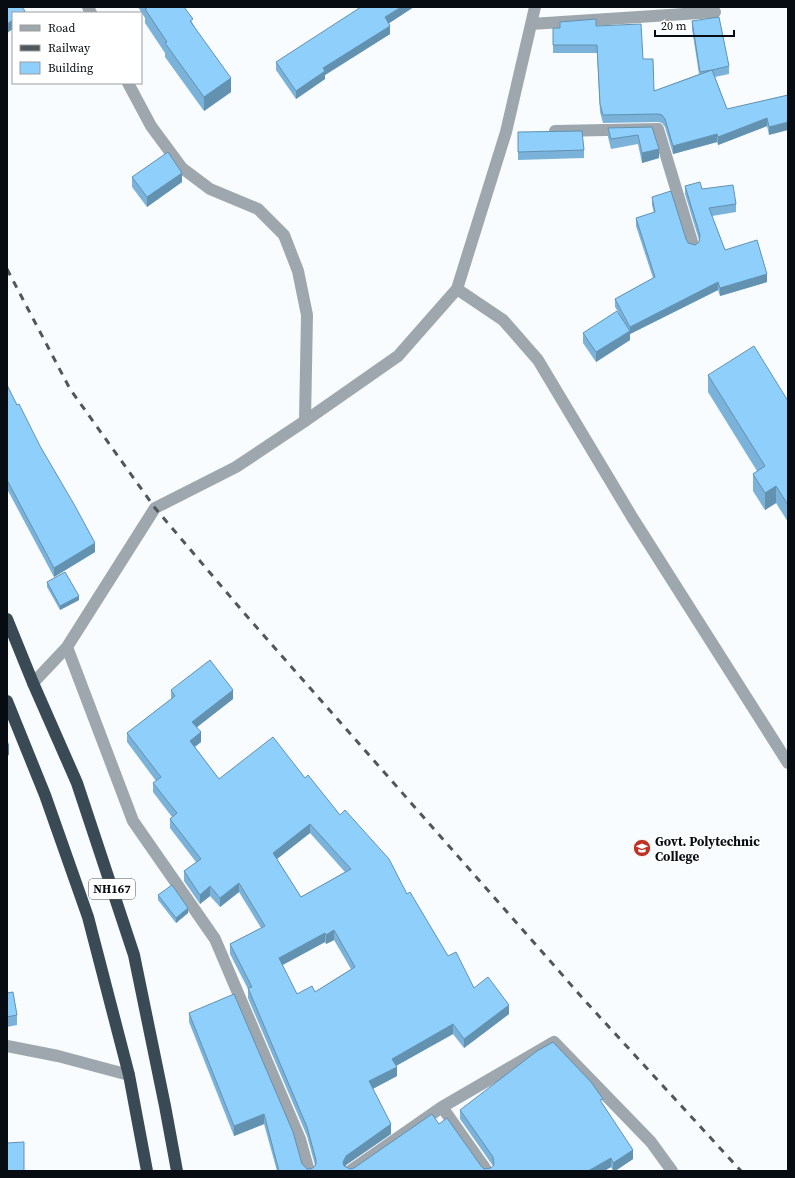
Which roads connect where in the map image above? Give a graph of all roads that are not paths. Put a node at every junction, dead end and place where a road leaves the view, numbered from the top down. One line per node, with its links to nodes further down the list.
1 (535, 7): 3 (street)
2 (715, 12): 3 (street)
3 (531, 24): 7 (street)
4 (129, 84): 8 (street)
5 (546, 131): 6 (street)
6 (693, 245)
7 (456, 289): 8 (street); 13 (street)
8 (305, 422): 10 (street)
9 (7, 619): 11 (highway, NH167)
10 (67, 647): 11 (street); 19 (street)
11 (33, 683): 18 (highway, NH167)
12 (7, 701): 15 (highway, NH167)
13 (788, 763)
14 (7, 1046): 15 (street)
15 (130, 1075): 17 (highway, NH167)
16 (442, 1107): 20 (street); 21 (street); 22 (street)
17 (147, 1171)
18 (177, 1171)
19 (309, 1171)
20 (350, 1171)
21 (487, 1171)
22 (672, 1171)

